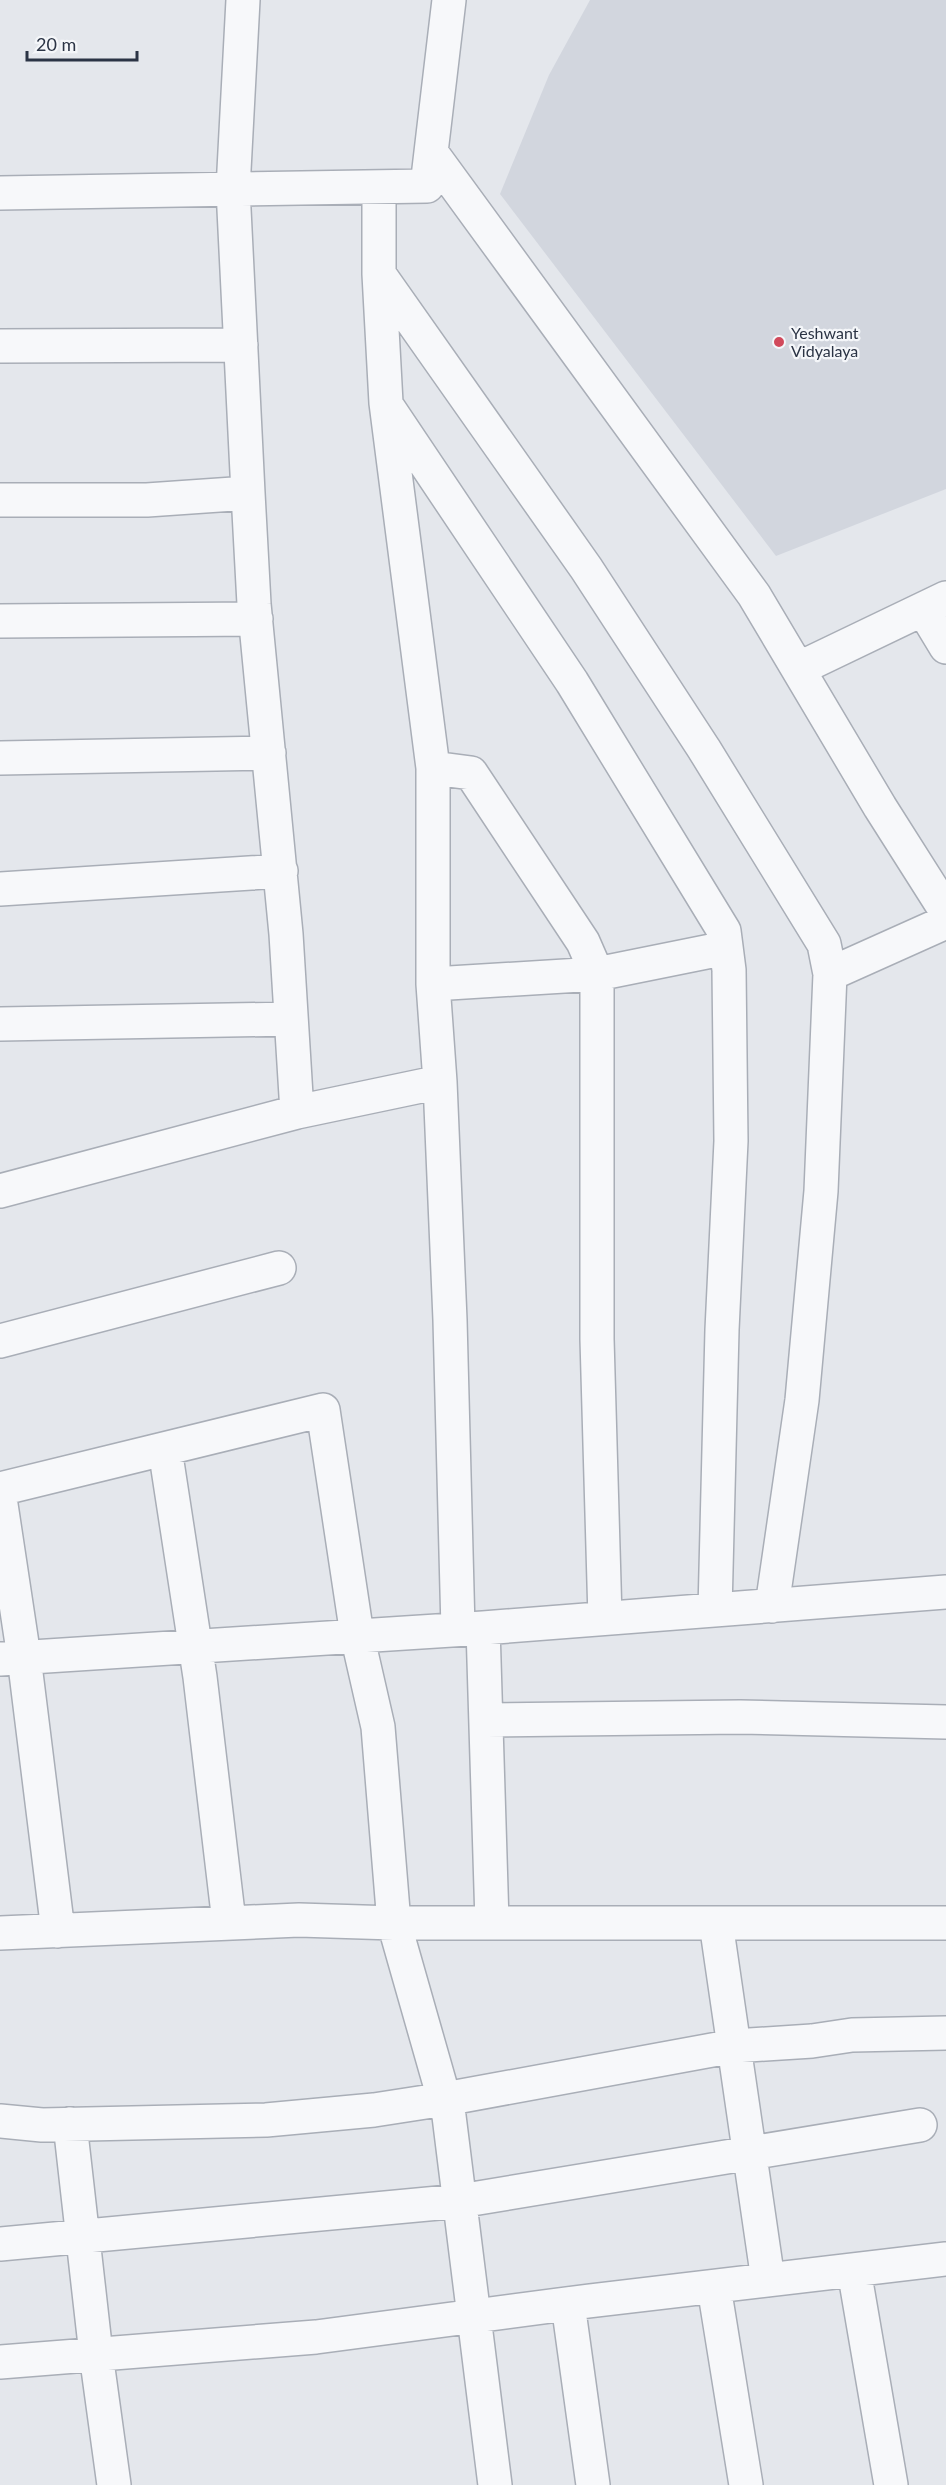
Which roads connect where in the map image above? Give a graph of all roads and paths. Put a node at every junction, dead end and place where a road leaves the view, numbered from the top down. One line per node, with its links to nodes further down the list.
1 (243, 0): 5 (street)
2 (449, 0): 3 (street)
3 (431, 152): 4 (street); 17 (street)
4 (379, 187): 5 (street); 7 (street)
5 (233, 189): 6 (street); 8 (street)
6 (0, 192)
7 (379, 274): 10 (street); 26 (street)
8 (241, 345): 9 (street); 11 (street)
9 (0, 346)
10 (386, 403): 20 (street); 24 (street)
11 (248, 493): 12 (street); 14 (street)
12 (0, 500)
13 (934, 604): 16 (street); 17 (street)
14 (256, 619): 15 (street); 18 (street)
15 (0, 621)
16 (946, 647)
17 (798, 669): 23 (street)
18 (269, 753): 19 (street); 21 (street)
19 (0, 758)
20 (433, 768): 25 (street); 27 (street)
21 (281, 871): 22 (street); 28 (street)
22 (0, 889)
23 (944, 906): 26 (street)
24 (726, 948): 25 (street); 40 (street)
25 (597, 974): 27 (street); 41 (street)
26 (830, 974): 39 (street)
27 (433, 984): 30 (street)
28 (291, 1019): 29 (street); 31 (street)
29 (0, 1024)
30 (440, 1082): 31 (street); 42 (street)
31 (297, 1112): 32 (street)
32 (0, 1191)
33 (279, 1268): 34 (street)
34 (0, 1341)
35 (165, 1449): 36 (street); 43 (street); 44 (street)
36 (0, 1489)
37 (0, 1497): 45 (street)
38 (946, 1592): 39 (street)
39 (772, 1606): 40 (street)
40 (715, 1610): 41 (street)
41 (605, 1618): 42 (street)
42 (470, 1628): 43 (street); 46 (street)
43 (357, 1635): 44 (street); 50 (street)
44 (195, 1646): 45 (street); 48 (street)
45 (12, 1658): 53 (street)
46 (486, 1720): 47 (street); 49 (street)
47 (946, 1722)
48 (229, 1922): 50 (street); 53 (street)
49 (492, 1922): 50 (street); 51 (street)
50 (394, 1923): 57 (street)
51 (716, 1923): 52 (street); 56 (street)
52 (946, 1923)
53 (57, 1931): 54 (street)
54 (0, 1933)
55 (946, 2033): 56 (street)
56 (734, 2046): 57 (street); 61 (street)
57 (445, 2099): 59 (street); 62 (street)
58 (0, 2121): 59 (street)
59 (70, 2124): 63 (street)
60 (920, 2125): 61 (street)
61 (750, 2153): 62 (street); 67 (street)
62 (460, 2201): 63 (street); 70 (street)
63 (82, 2237): 64 (street); 71 (street)
64 (0, 2244)
65 (946, 2259): 66 (street)
66 (854, 2270): 67 (street); 77 (street)
67 (768, 2280): 68 (street)
68 (714, 2287): 69 (street); 76 (street)
69 (568, 2304): 70 (street); 75 (street)
70 (474, 2317): 71 (street); 74 (street)
71 (96, 2354): 72 (street); 73 (street)
72 (0, 2361)
73 (114, 2485)
74 (495, 2485)
75 (593, 2485)
76 (746, 2485)
77 (891, 2485)

